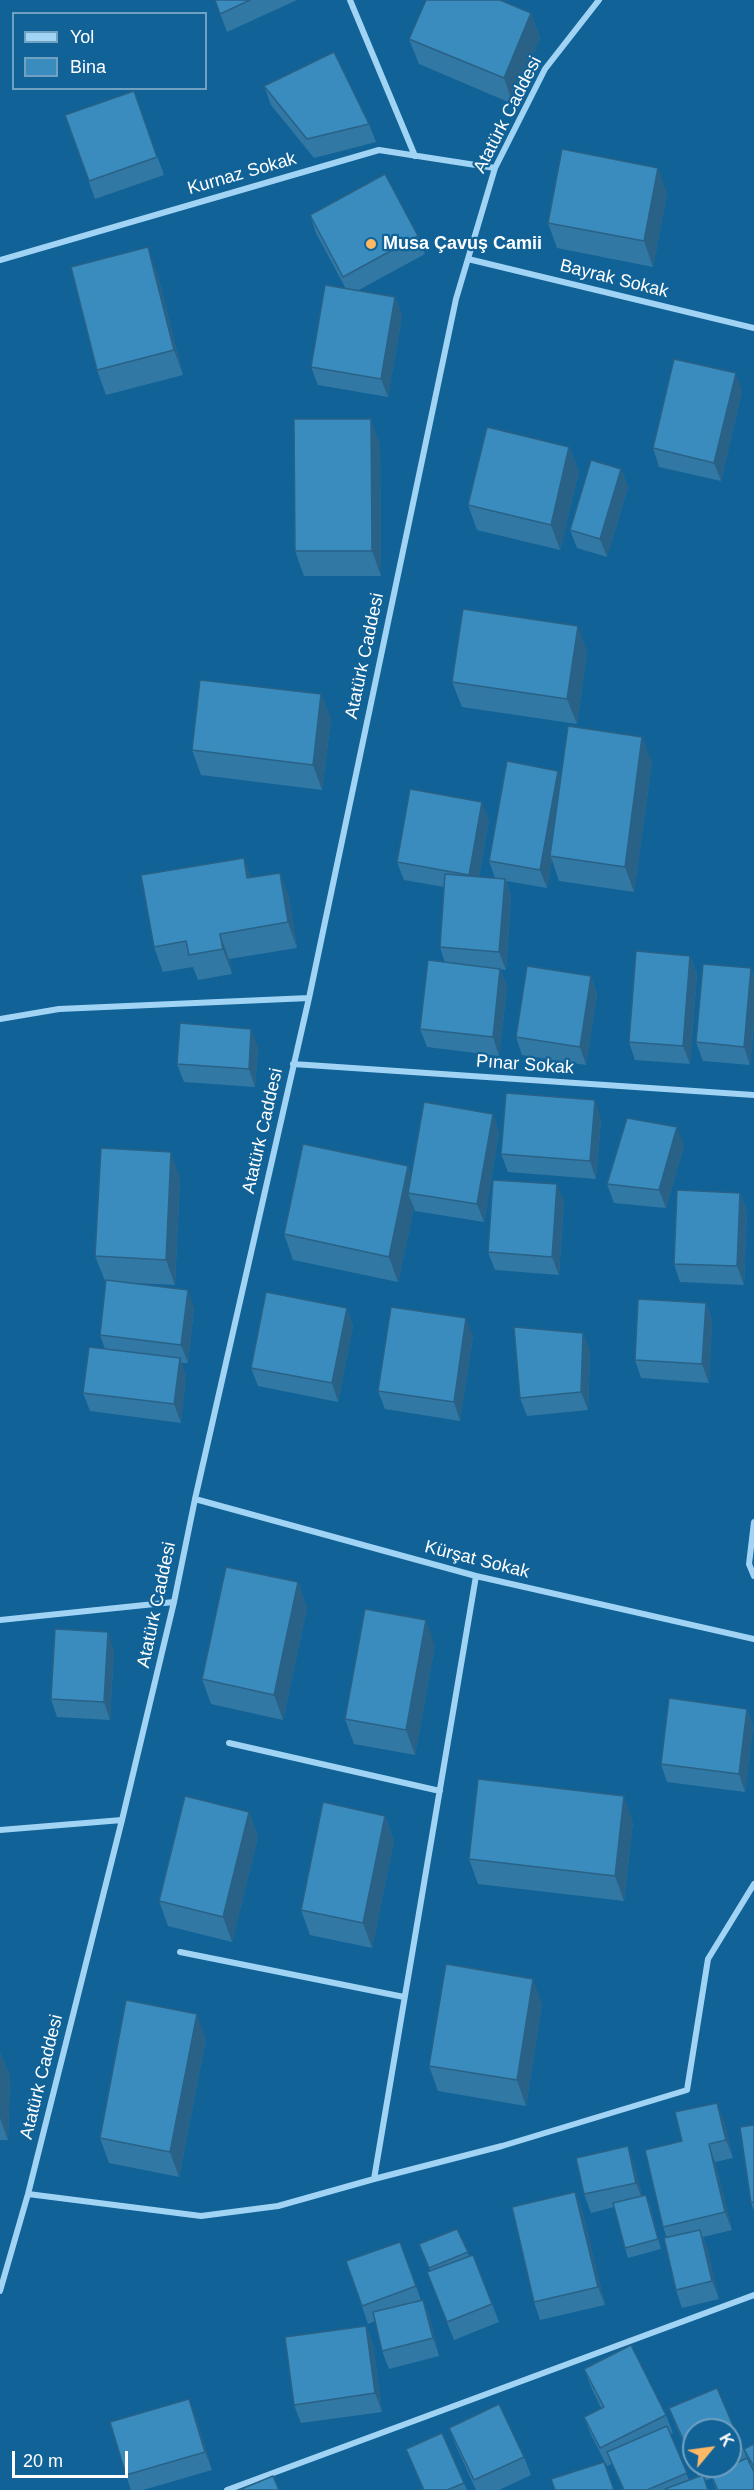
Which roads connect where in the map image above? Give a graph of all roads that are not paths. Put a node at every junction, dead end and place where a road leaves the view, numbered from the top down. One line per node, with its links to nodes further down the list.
1 (350, 0): 3 (street)
2 (599, 0): 4 (street, Atatürk Caddesi)
3 (415, 156): 4 (street, Kurnaz Sokak); 6 (street, Kurnaz Sokak)
4 (495, 168): 5 (street, Atatürk Caddesi)
5 (468, 259): 7 (street, Bayrak Sokak); 8 (street, Atatürk Caddesi)
6 (0, 260)
7 (754, 328)
8 (309, 998): 9 (street); 10 (street, Atatürk Caddesi)
9 (0, 1019)
10 (293, 1064): 11 (street, Pınar Sokak); 12 (street, Atatürk Caddesi)
11 (754, 1095)
12 (195, 1499): 14 (street, Kürşat Sokak); 16 (street, Atatürk Caddesi)
13 (754, 1522): 15 (street)
14 (476, 1576): 18 (street, Kürşat Sokak); 20 (street)
15 (754, 1576)
16 (174, 1602): 17 (street); 21 (street, Atatürk Caddesi)
17 (0, 1620)
18 (754, 1639)
19 (229, 1743): 20 (street)
20 (440, 1791): 25 (street)
21 (122, 1820): 22 (street); 27 (street, Atatürk Caddesi)
22 (0, 1830)
23 (754, 1884): 26 (street)
24 (180, 1952): 25 (street)
25 (404, 1997): 26 (street)
26 (374, 2179): 27 (street)
27 (28, 2194): 28 (street, Atatürk Caddesi)
28 (0, 2291)
29 (754, 2295): 30 (street)
30 (227, 2490)

